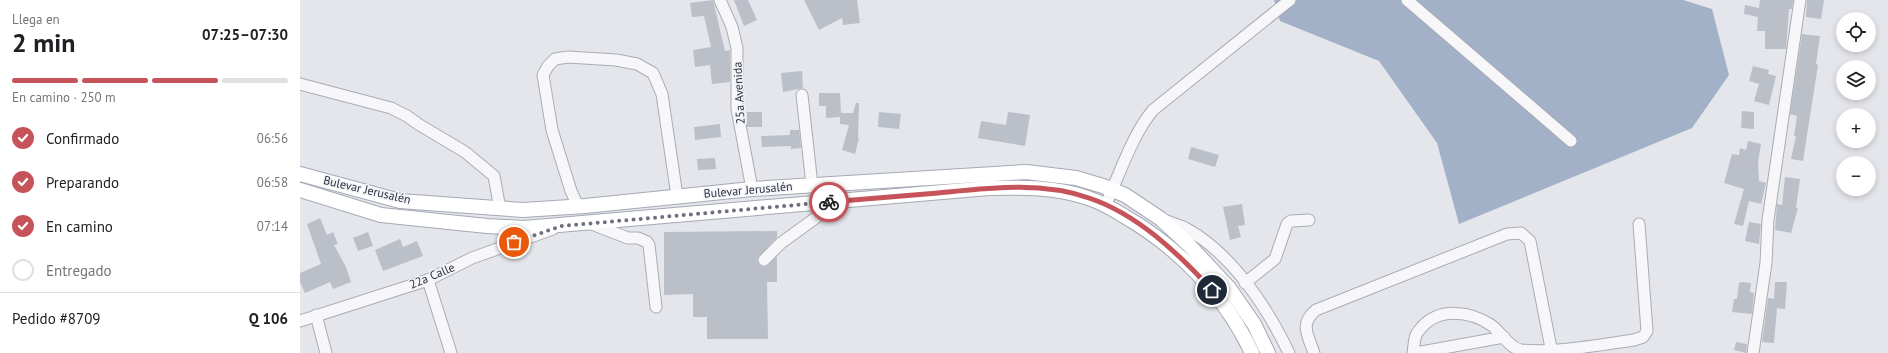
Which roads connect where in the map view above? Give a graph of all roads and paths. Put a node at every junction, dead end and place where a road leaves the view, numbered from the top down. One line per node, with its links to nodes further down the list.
1 (720, 0): 10 (street, 25a Avenida)
2 (1290, 0): 12 (street)
3 (1407, 0): 7 (street)
4 (1800, 0): 39 (street)
5 (300, 84): 17 (street)
6 (802, 95): 9 (street)
7 (1571, 142)
8 (300, 174): 17 (main road, Bulevar Jerusalén)
9 (812, 185): 10 (main road, Bulevar Jerusalén); 12 (main road, Bulevar Jerusalén)
10 (752, 189): 13 (main road, Bulevar Jerusalén)
11 (300, 190): 22 (main road, Bulevar Jerusalén)
12 (1113, 190): 16 (street); 18 (main road, Bulevar Jerusalén)
13 (677, 196): 15 (main road, Bulevar Jerusalén); 15 (street)
14 (839, 201): 16 (main road, Bulevar Jerusalén); 20 (main road, Bulevar Jerusalén); 23 (street)
15 (578, 206): 17 (main road, Bulevar Jerusalén)
16 (1106, 206): 33 (main road, Bulevar Jerusalén)
17 (500, 209)
18 (1161, 219): 25 (street); 34 (main road, Bulevar Jerusalén)
19 (1309, 220): 25 (street)
20 (589, 223): 22 (main road, Bulevar Jerusalén); 26 (street)
21 (1639, 224): 30 (street)
22 (562, 226): 24 (street, 22a Calle)
23 (764, 260)
24 (428, 280): 27 (street, 22a Calle); 32 (street)
25 (1245, 283): 35 (street)
26 (656, 307)
27 (316, 315): 28 (street, 22a Calle); 31 (street)
28 (300, 321)
29 (1504, 337): 30 (street); 37 (street); 38 (street)
30 (1552, 352): 36 (street)
31 (326, 353)
32 (451, 353)
33 (1252, 353)
34 (1268, 353)
35 (1289, 353)
36 (1314, 353)
37 (1413, 353)
38 (1416, 353)
39 (1753, 353)

